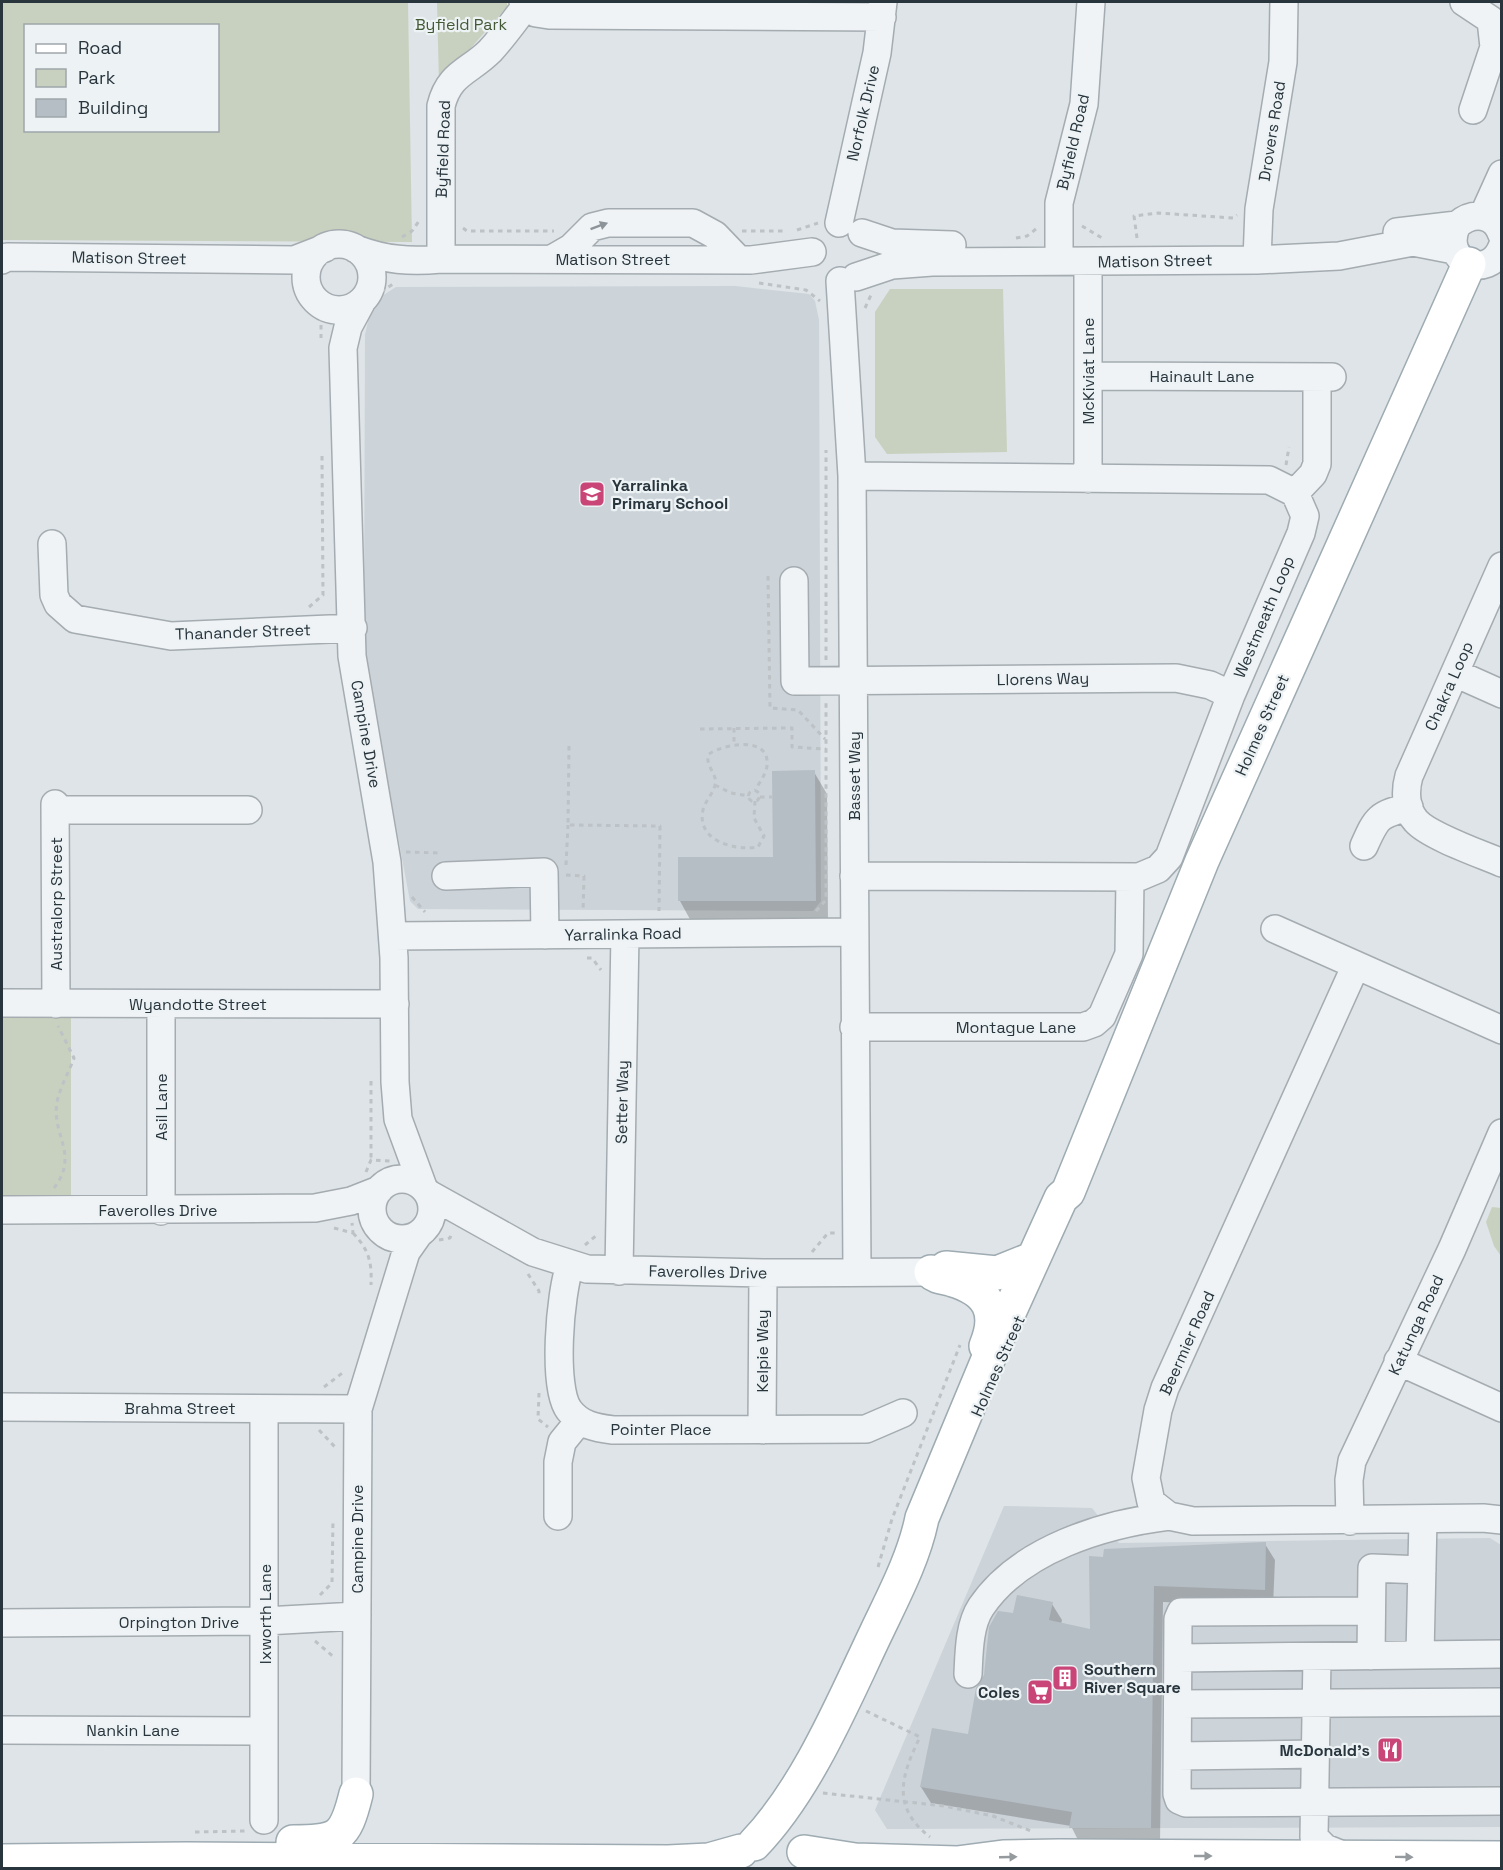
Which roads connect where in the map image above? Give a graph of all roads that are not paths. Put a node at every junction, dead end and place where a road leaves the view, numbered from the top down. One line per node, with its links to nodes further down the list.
1 (1091, 2): 10 (street, Byfield Road)
2 (1284, 2): 15 (street, Drovers Road)
3 (1464, 2): 6 (street)
4 (524, 4): 5 (street); 18 (street, Byfield Road)
5 (882, 9): 8 (street, Norfolk Drive)
6 (1473, 110)
7 (1502, 174): 9 (street)
8 (841, 225): 10 (street, Matison Street); 16 (street); 24 (street)
9 (1492, 225): 11 (street)
10 (1059, 246): 15 (street, Matison Street)
11 (1460, 246): 12 (street); 15 (street, Matison Street); 64 (main road, Holmes Street)
12 (1502, 247)
13 (325, 248): 14 (street); 20 (street, Matison Street); 26 (street)
14 (356, 249): 23 (street, Matison Street); 25 (street)
15 (1257, 251): 22 (street, Matison Street)
16 (804, 253): 21 (street, Matison Street); 24 (street)
17 (3, 256): 20 (street, Matison Street)
18 (441, 259): 19 (street, Matison Street); 23 (street, Matison Street)
19 (552, 259): 21 (street, Matison Street); 21 (street, one-way to 21)
20 (251, 260): 26 (street, Matison Street)
21 (739, 260)
22 (1088, 262): 24 (street, Matison Street); 28 (street, McKiviat Lane)
23 (405, 272): 25 (street, Matison Street)
24 (855, 285): 29 (street, Basset Way)
25 (369, 296): 26 (street); 27 (street, Campine Drive)
26 (316, 301): 27 (street, Campine Drive)
27 (332, 346): 35 (street, Campine Drive)
28 (1088, 376): 30 (street, McKiviat Lane); 31 (street, Hainault Lane)
29 (852, 476): 30 (street); 37 (street, Basset Way)
30 (1088, 479): 31 (street)
31 (1295, 493): 39 (street, Westmeath Loop)
32 (52, 544): 35 (street, Thanander Street)
33 (1502, 567): 36 (street, Chakra Loop)
34 (794, 581): 37 (street, Llorens Way)
35 (352, 628): 51 (street, Campine Drive)
36 (1455, 673): 38 (street); 40 (street, Chakra Loop)
37 (853, 681): 39 (street, Llorens Way); 45 (street, Basset Way)
38 (1502, 694)
39 (1231, 695): 46 (street, Westmeath Loop)
40 (1409, 807): 42 (street); 43 (street)
41 (248, 810): 56 (street, Australorp Street)
42 (1364, 846)
43 (1502, 863)
44 (446, 876): 47 (street)
45 (854, 876): 46 (street, Westmeath Loop); 49 (street, Basset Way)
46 (1130, 877): 57 (street, Montague Lane)
47 (545, 923): 50 (street, Yarralinka Road); 51 (street, Yarralinka Road)
48 (1275, 929): 52 (street)
49 (854, 932): 50 (street, Yarralinka Road); 57 (street, Basset Way)
50 (625, 934): 73 (street, Setter Way)
51 (393, 936): 55 (street, Campine Drive)
52 (1356, 965): 58 (street); 88 (street, Beermier Road)
53 (2, 1003): 56 (street, Wyandotte Street)
54 (161, 1004): 55 (street, Wyandotte Street); 56 (street, Wyandotte Street); 67 (street, Asil Lane)
55 (394, 1004): 59 (street, Campine Drive)
56 (53, 1011)
57 (854, 1027): 74 (street, Basset Way)
58 (1502, 1030)
59 (398, 1119): 62 (street, Campine Drive); 63 (street, Campine Drive)
60 (1502, 1133): 61 (street, Katunga Road)
61 (1493, 1176): 78 (street, Katunga Road)
62 (382, 1187): 63 (street); 65 (street, Faverolles Drive); 68 (street)
63 (426, 1191): 69 (street, Faverolles Drive); 70 (street)
64 (1068, 1192): 72 (main road, Holmes Street); 92 (main road, Holmes Street)
65 (315, 1208): 67 (street, Faverolles Drive); 68 (street, Faverolles Drive)
66 (2, 1210): 67 (street, Faverolles Drive)
67 (160, 1211)
68 (371, 1230): 70 (street); 77 (street, Campine Drive)
69 (492, 1232): 70 (street, Faverolles Drive); 71 (street, Faverolles Drive)
70 (434, 1233): 77 (street, Campine Drive)
71 (577, 1256): 73 (street, Faverolles Drive); 85 (street)
72 (1032, 1259): 75 (main road); 86 (main road, Holmes Street)
73 (619, 1271): 76 (street, Faverolles Drive)
74 (857, 1271): 75 (street, Faverolles Drive); 76 (street, Faverolles Drive)
75 (931, 1272): 86 (main road)
76 (763, 1273): 84 (street, Kelpie Way)
77 (383, 1292): 82 (street, Campine Drive)
78 (1398, 1361): 80 (street); 91 (street, Katunga Road)
79 (2, 1407): 81 (street, Brahma Street)
80 (1502, 1408)
81 (264, 1409): 82 (street, Brahma Street); 96 (street, Ixworth Lane)
82 (358, 1409): 95 (street, Campine Drive)
83 (903, 1413): 84 (street, Pointer Place)
84 (762, 1430): 85 (street, Pointer Place)
85 (571, 1431): 87 (street)
86 (940, 1473): 92 (main road, Holmes Street)
87 (558, 1516)
88 (1169, 1516): 91 (street); 103 (street)
89 (1423, 1519): 90 (street); 91 (street); 93 (street)
90 (1502, 1520)
91 (1350, 1521)
92 (918, 1537): 111 (main road, Holmes Street)
93 (1422, 1570): 94 (street); 99 (street)
94 (1371, 1611): 100 (street); 102 (street)
95 (357, 1616): 96 (street, Orpington Drive); 112 (street, Campine Drive)
96 (265, 1621): 97 (street, Orpington Drive); 108 (street, Ixworth Lane)
97 (2, 1623)
98 (1502, 1654): 99 (street)
99 (1419, 1655): 100 (street)
100 (1371, 1656): 101 (street)
101 (1317, 1657): 102 (street); 105 (street)
102 (1179, 1658): 106 (street)
103 (968, 1674)
104 (1502, 1702): 105 (street)
105 (1316, 1703): 106 (street); 109 (street)
106 (1178, 1704): 110 (street)
107 (2, 1730): 108 (street, Nankin Lane)
108 (264, 1731): 115 (street, Ixworth Lane)
109 (1316, 1754): 110 (street); 113 (street)
110 (1178, 1756): 113 (street)
111 (796, 1787): 117 (main road, Holmes Street); 118 (main road, Holmes Street)
112 (356, 1794): 122 (main road)
113 (1314, 1800): 114 (street); 116 (street)
114 (1502, 1801)
115 (264, 1820)
116 (1314, 1837): 119 (street); 120 (street)
117 (740, 1855): 118 (main road); 122 (main road)
118 (806, 1856): 119 (main road, one-way to 119)
119 (1254, 1856): 120 (main road)
120 (1345, 1856): 121 (main road, one-way to 121)
121 (1502, 1858)
122 (186, 1859): 123 (main road)
123 (2, 1861)

